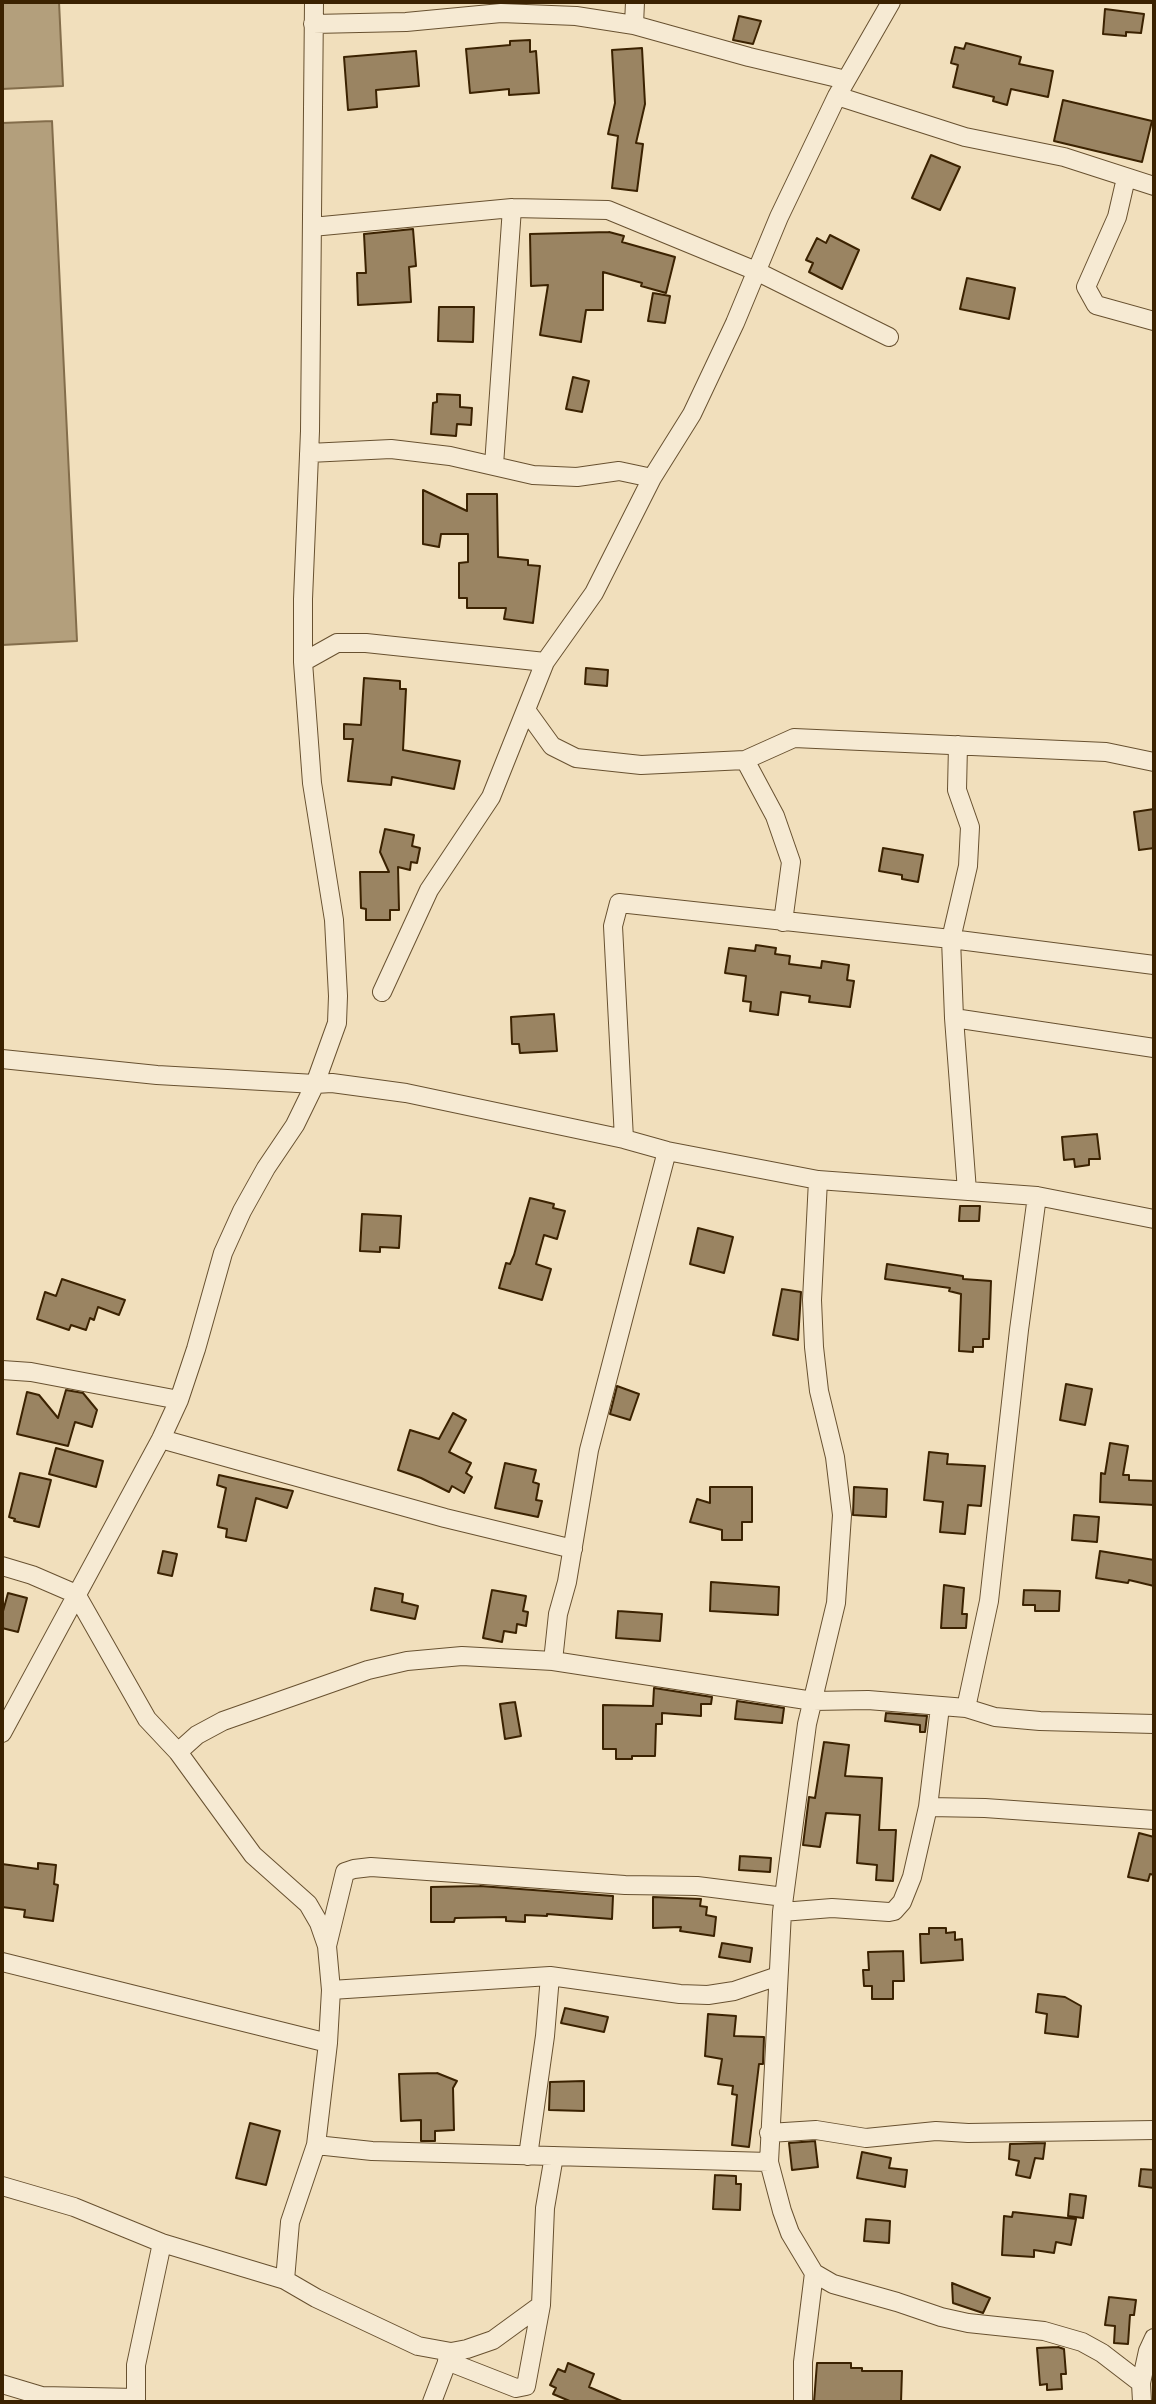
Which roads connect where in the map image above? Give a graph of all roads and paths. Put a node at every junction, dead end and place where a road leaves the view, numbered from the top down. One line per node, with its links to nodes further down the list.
1 (314, 2): 5 (street)
2 (635, 2): 6 (street)
3 (891, 2): 7 (street)
4 (518, 7): 5 (street); 6 (street)
5 (313, 24): 12 (street)
6 (634, 25): 7 (street)
7 (846, 80): 8 (street)
8 (837, 96): 9 (street); 13 (street)
9 (1126, 178): 10 (street); 14 (street)
10 (1154, 186)
11 (512, 208): 12 (street); 13 (street); 17 (street)
12 (312, 227): 16 (street)
13 (756, 271): 15 (street); 18 (street)
14 (1154, 321)
15 (889, 337)
16 (309, 453): 17 (street); 19 (street)
17 (494, 465): 18 (street)
18 (652, 478): 20 (street)
19 (303, 662): 20 (street); 32 (street)
20 (545, 662): 21 (street)
21 (526, 709): 23 (street); 28 (street)
22 (958, 745): 23 (street); 24 (street); 26 (street)
23 (745, 760): 25 (street)
24 (1154, 762)
25 (783, 922): 26 (street); 33 (street)
26 (951, 939): 27 (street); 29 (street)
27 (1154, 965)
28 (382, 992)
29 (954, 1018): 30 (street); 36 (street)
30 (1154, 1048)
31 (2, 1059): 32 (street)
32 (315, 1084): 33 (street); 40 (street)
33 (624, 1139): 34 (street)
34 (667, 1151): 35 (street); 42 (street)
35 (818, 1180): 36 (street); 46 (street)
36 (967, 1191): 37 (street)
37 (1037, 1196): 38 (street); 48 (street)
38 (1154, 1219)
39 (2, 1370): 40 (street)
40 (179, 1400): 41 (street)
41 (161, 1439): 42 (street); 44 (street)
42 (573, 1549): 45 (street)
43 (2, 1566): 44 (street)
44 (76, 1594): 50 (street); 51 (street)
45 (553, 1661): 46 (street); 51 (street)
46 (813, 1701): 47 (street); 54 (street)
47 (940, 1707): 48 (street); 52 (street)
48 (966, 1708): 49 (street)
49 (1154, 1724)
50 (2, 1733)
51 (178, 1752): 55 (street)
52 (928, 1807): 53 (street); 54 (street)
53 (1154, 1820)
54 (783, 1904): 55 (street); 58 (street)
55 (327, 1945): 59 (street)
56 (2, 1962): 60 (street)
57 (550, 1976): 58 (street); 59 (street); 64 (street)
58 (778, 1976): 62 (street)
59 (331, 1990): 60 (street)
60 (328, 2043): 63 (street)
61 (1154, 2130): 62 (street)
62 (769, 2133): 66 (street)
63 (316, 2145): 64 (street); 70 (street)
64 (528, 2156): 65 (street)
65 (554, 2156): 66 (street); 71 (street)
66 (769, 2162): 69 (street)
67 (2, 2186): 68 (street)
68 (162, 2243): 70 (street); 76 (street)
69 (814, 2273): 74 (street); 78 (street)
70 (285, 2280): 73 (street)
71 (541, 2305): 73 (street); 73 (street)
72 (1154, 2339): 74 (street)
73 (449, 2356): 77 (street)
74 (1141, 2383): 79 (street)
75 (2, 2384): 76 (street)
76 (136, 2400)
77 (432, 2402)
78 (803, 2402)
79 (1142, 2402)

